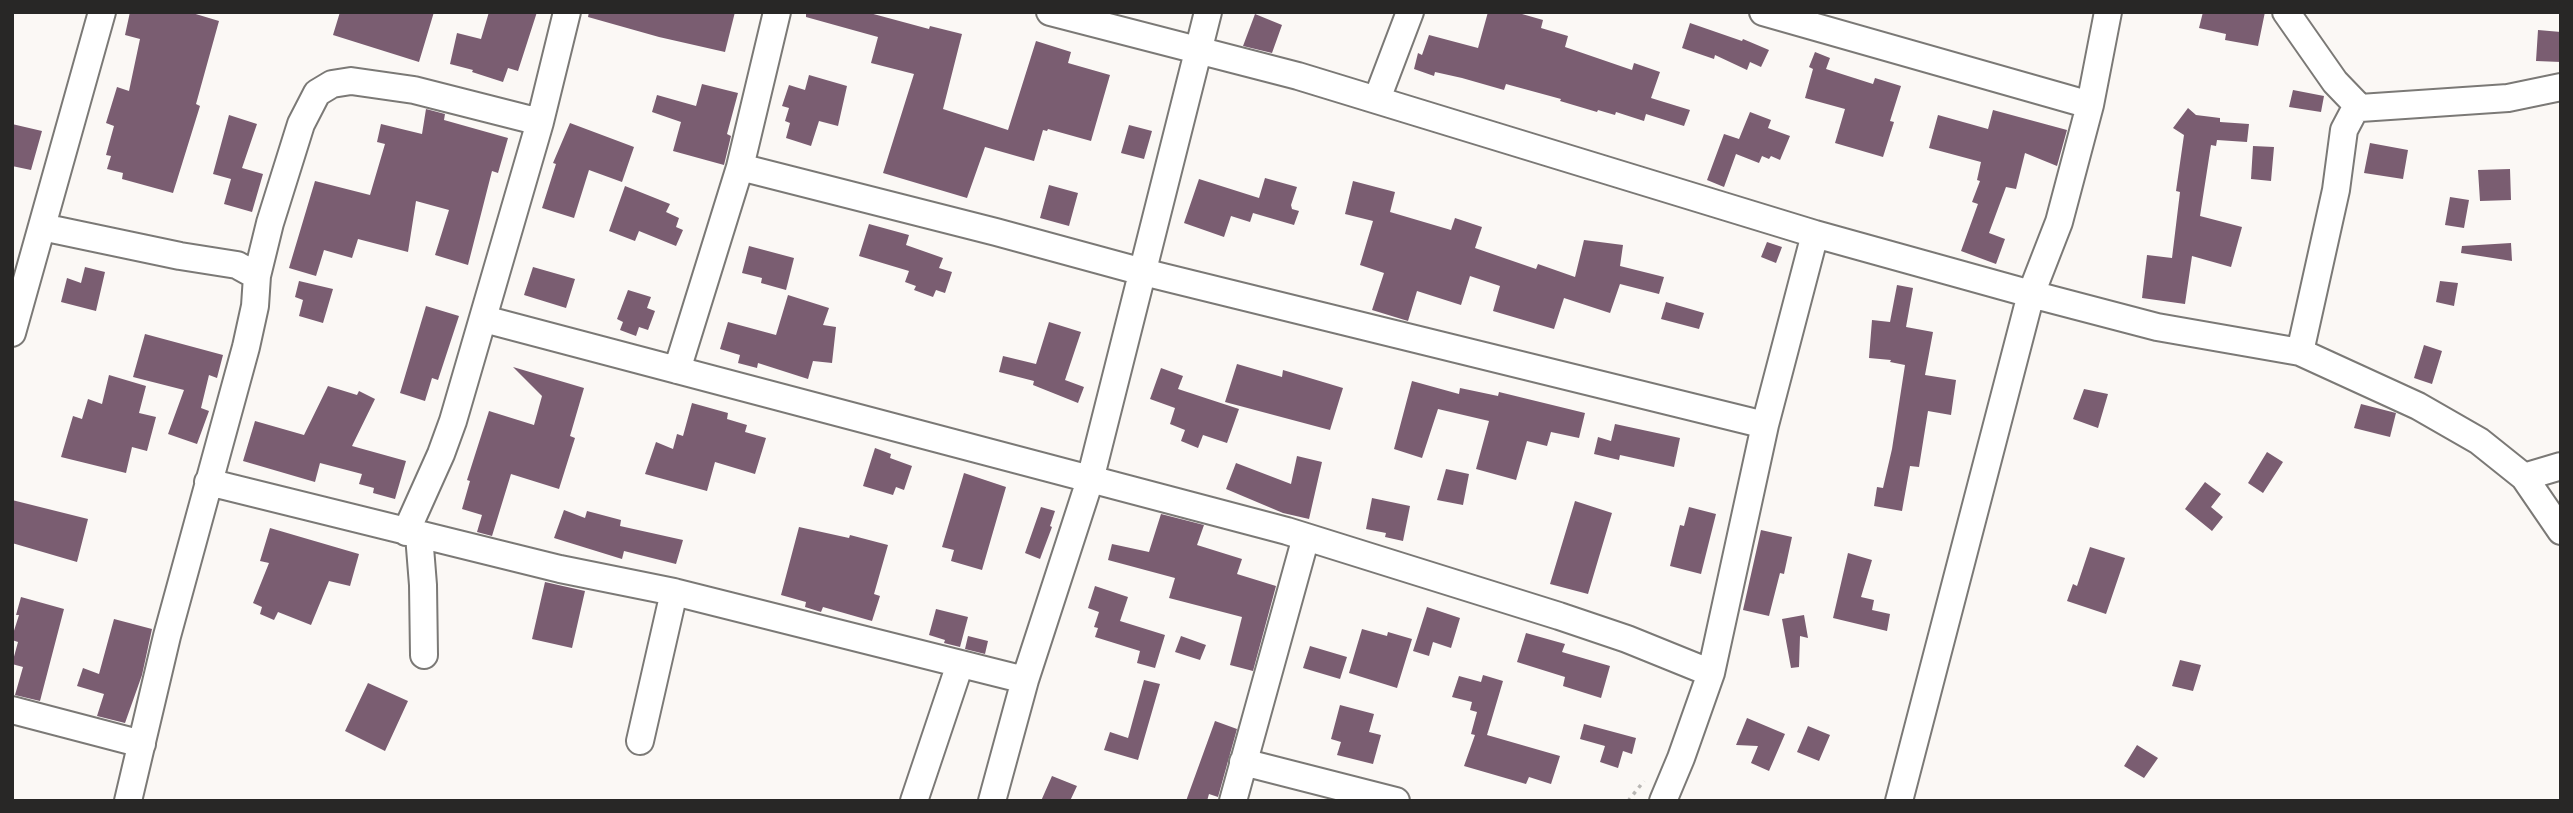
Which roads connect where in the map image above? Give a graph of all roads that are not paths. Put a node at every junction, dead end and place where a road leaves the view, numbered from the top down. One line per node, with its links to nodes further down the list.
1 (102, 12): 17 (street)
2 (567, 12): 15 (street)
3 (777, 12): 16 (street)
4 (1050, 12): 10 (street)
5 (1208, 12): 10 (street)
6 (1409, 12): 12 (street)
7 (1763, 12): 13 (street)
8 (2108, 12): 13 (street)
9 (2286, 12): 14 (street)
10 (1198, 51): 12 (street); 19 (street)
11 (2561, 87): 14 (street)
12 (1377, 99): 18 (street)
13 (2090, 105): 21 (street)
14 (2360, 108): 24 (street)
15 (540, 122): 20 (street); 22 (street)
16 (740, 167): 19 (street); 25 (street)
17 (42, 228): 20 (street); 23 (street)
18 (1815, 234): 21 (street); 26 (street)
19 (1143, 272): 26 (street); 29 (street)
20 (257, 276): 30 (street)
21 (2031, 294): 24 (street); 49 (street)
22 (484, 319): 25 (street); 32 (street)
23 (12, 333)
24 (2300, 352): 28 (street)
25 (677, 370): 29 (street)
26 (1765, 425): 37 (street)
27 (2561, 466): 28 (street)
28 (2524, 477): 31 (street)
29 (1090, 480): 33 (street); 38 (street)
30 (208, 482): 32 (street); 41 (street)
31 (2561, 531)
32 (412, 533): 34 (street); 35 (street)
33 (1306, 537): 37 (street); 42 (street)
34 (674, 593): 36 (street); 40 (street)
35 (424, 655)
36 (960, 664): 38 (street); 44 (street)
37 (1711, 673): 48 (street)
38 (1026, 680): 45 (street)
39 (12, 710): 41 (street)
40 (640, 741)
41 (142, 744): 43 (street)
42 (1243, 762): 46 (street); 47 (street)
43 (128, 801)
44 (914, 801)
45 (992, 801)
46 (1233, 801)
47 (1396, 801)
48 (1663, 801)
49 (1899, 801)

